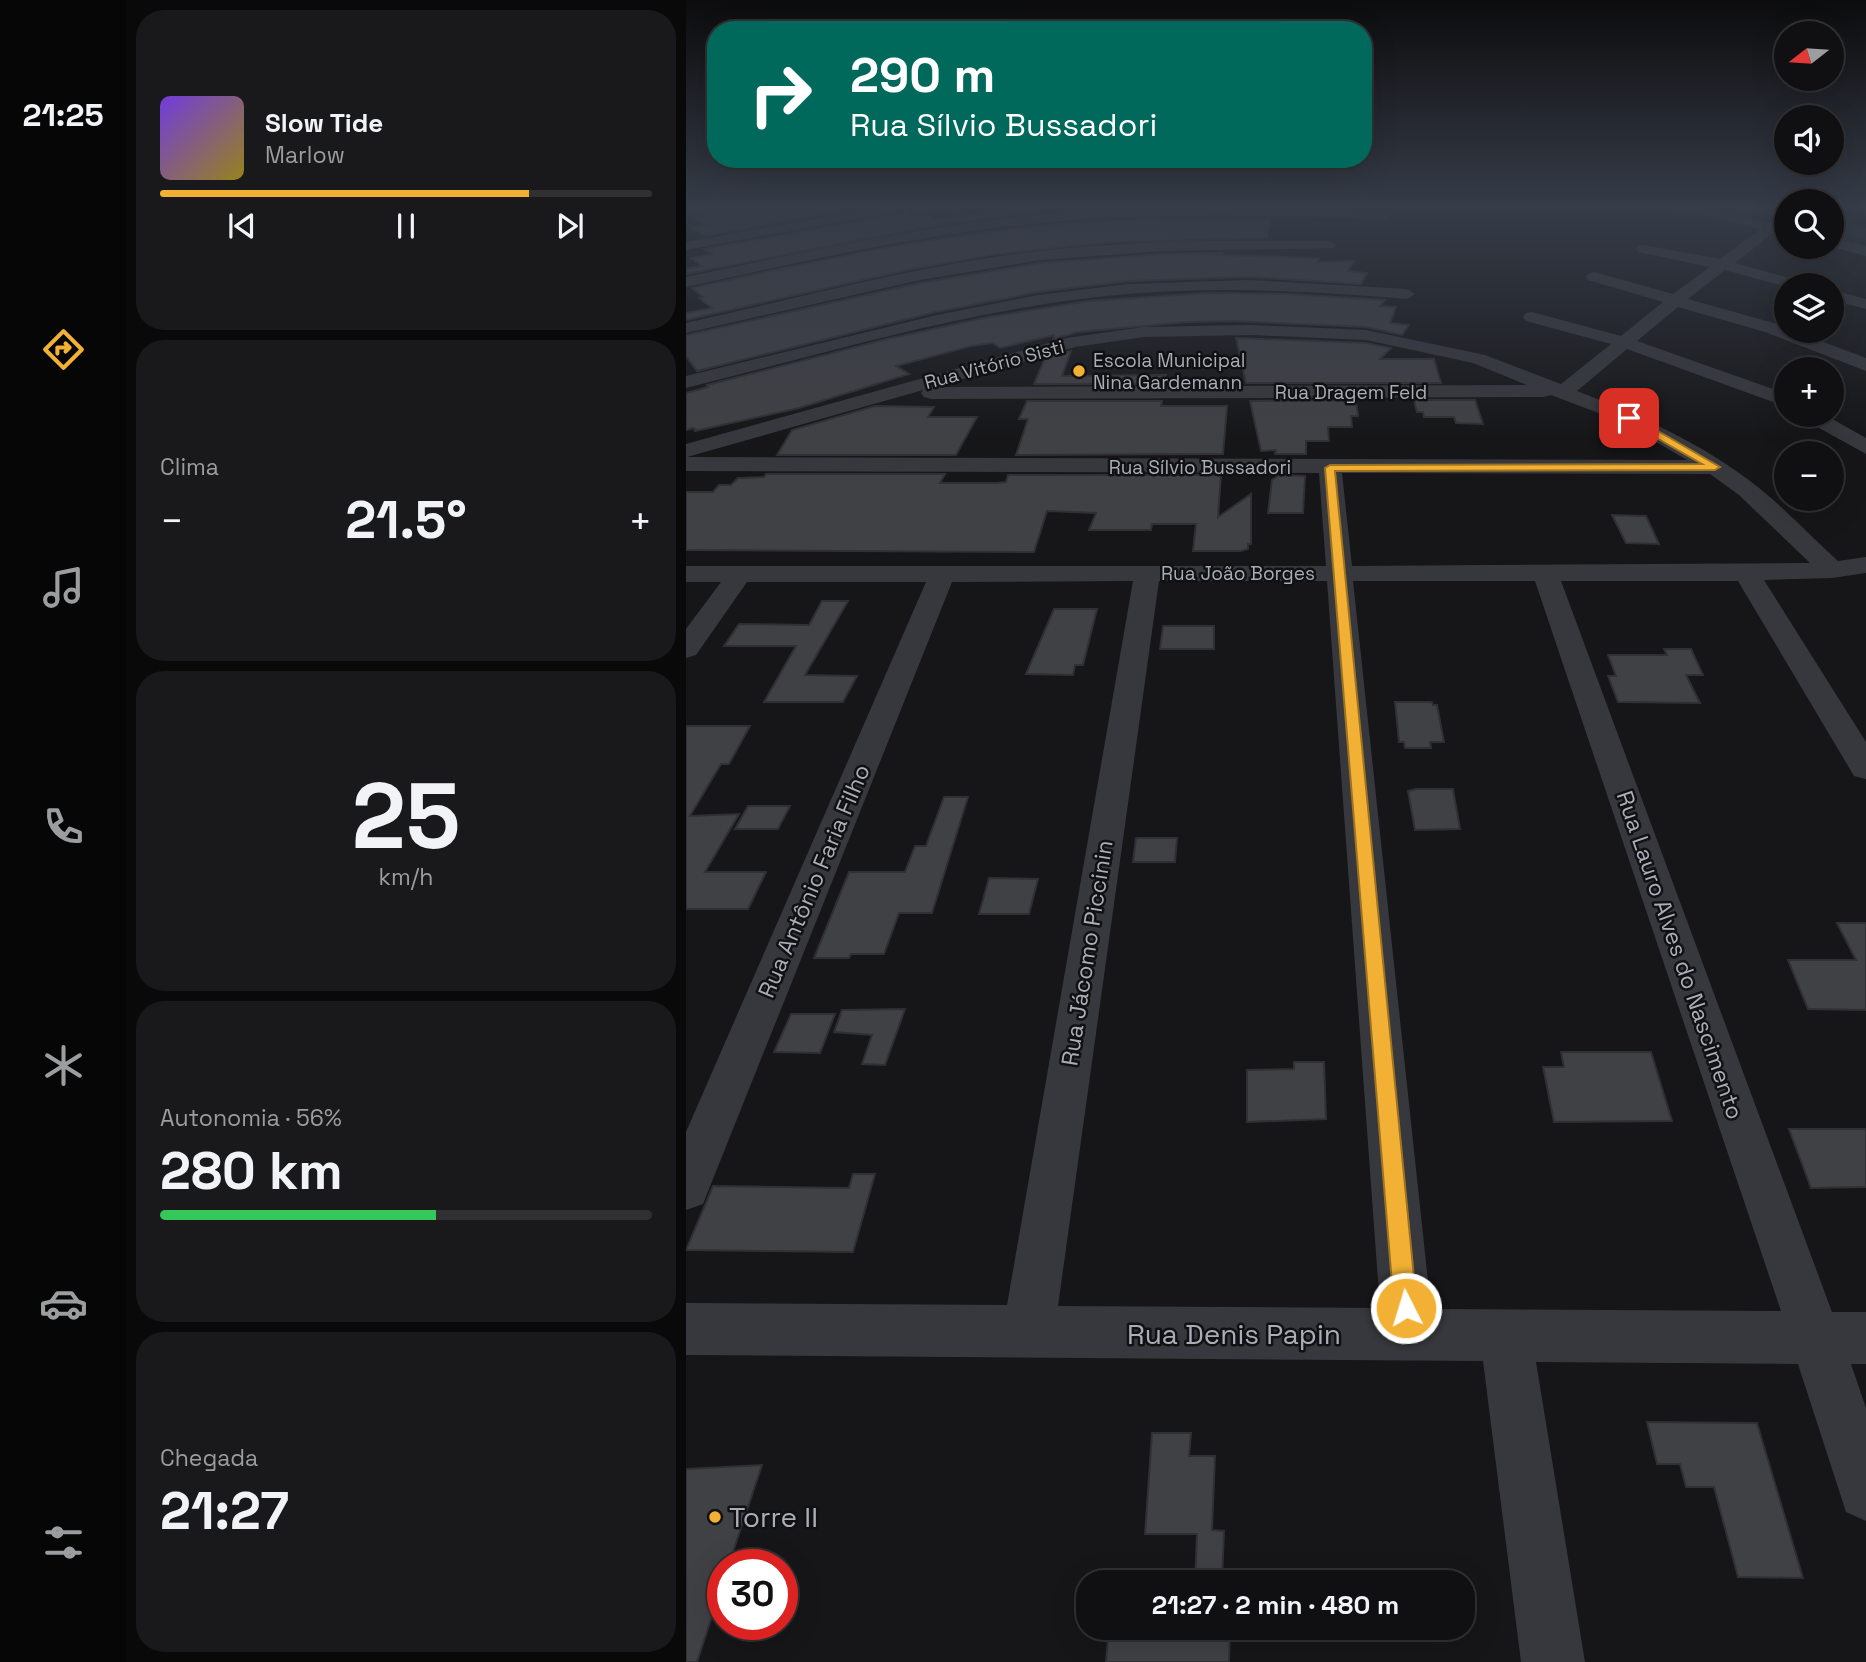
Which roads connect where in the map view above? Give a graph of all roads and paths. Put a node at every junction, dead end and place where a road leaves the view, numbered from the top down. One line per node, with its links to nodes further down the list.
1 (878, 284): 11 (street)
2 (1018, 284): 5 (street)
3 (1617, 284): 8 (street)
4 (1697, 284): 8 (street)
5 (1024, 291): 6 (street); 12 (street); 15 (street)
6 (1407, 294)
7 (1844, 298): 9 (street)
8 (1676, 300): 13 (street); 14 (street)
9 (1866, 304)
10 (1532, 317): 13 (street)
11 (686, 328)
12 (1073, 342): 16 (street, Rua Vitório Sisti); 17 (street, Rua Vitório Sisti)
13 (1627, 343): 16 (street); 18 (street)
14 (1866, 365)
15 (686, 382)
16 (1565, 391): 17 (street, Rua Dragem Feld); 23 (street, Rua Vitório Sisti)
17 (885, 394): 21 (street, Rua Vitório Sisti)
18 (1774, 396)
19 (1832, 427): 20 (street)
20 (1866, 447)
21 (686, 451)
22 (686, 464): 24 (street, Rua Sílvio Bussadori)
23 (1715, 467): 24 (street, Rua Sílvio Bussadori); 26 (street, Rua Vitório Sisti)
24 (1330, 468): 28 (street)
25 (1866, 565): 26 (street, Rua João Borges)
26 (1832, 569): 29 (street, Rua João Borges)
27 (1545, 572): 28 (street, Rua João Borges); 29 (street, Rua João Borges); 41 (street, Rua Lauro Alves do Nascimento)
28 (1340, 573): 32 (street, Rua João Borges); 39 (street)
29 (1746, 573): 35 (street)
30 (686, 574): 33 (street, Rua João Borges)
31 (942, 574): 32 (street, Rua João Borges); 33 (street, Rua João Borges); 36 (street, Rua Antônio Faria Filho)
32 (1147, 574): 38 (street, Rua Jácomo Piccinin)
33 (739, 575): 34 (street)
34 (686, 649)
35 (1866, 768)
36 (686, 1187)
37 (686, 1329): 38 (street, Rua Denis Papin)
38 (1028, 1332): 39 (street, Rua Denis Papin)
39 (1408, 1335): 40 (street, Rua Denis Papin)
40 (1506, 1336): 41 (street, Rua Denis Papin); 43 (street)
41 (1841, 1338): 42 (street, Rua Lauro Alves do Nascimento)
42 (1866, 1492)
43 (1553, 1662)

